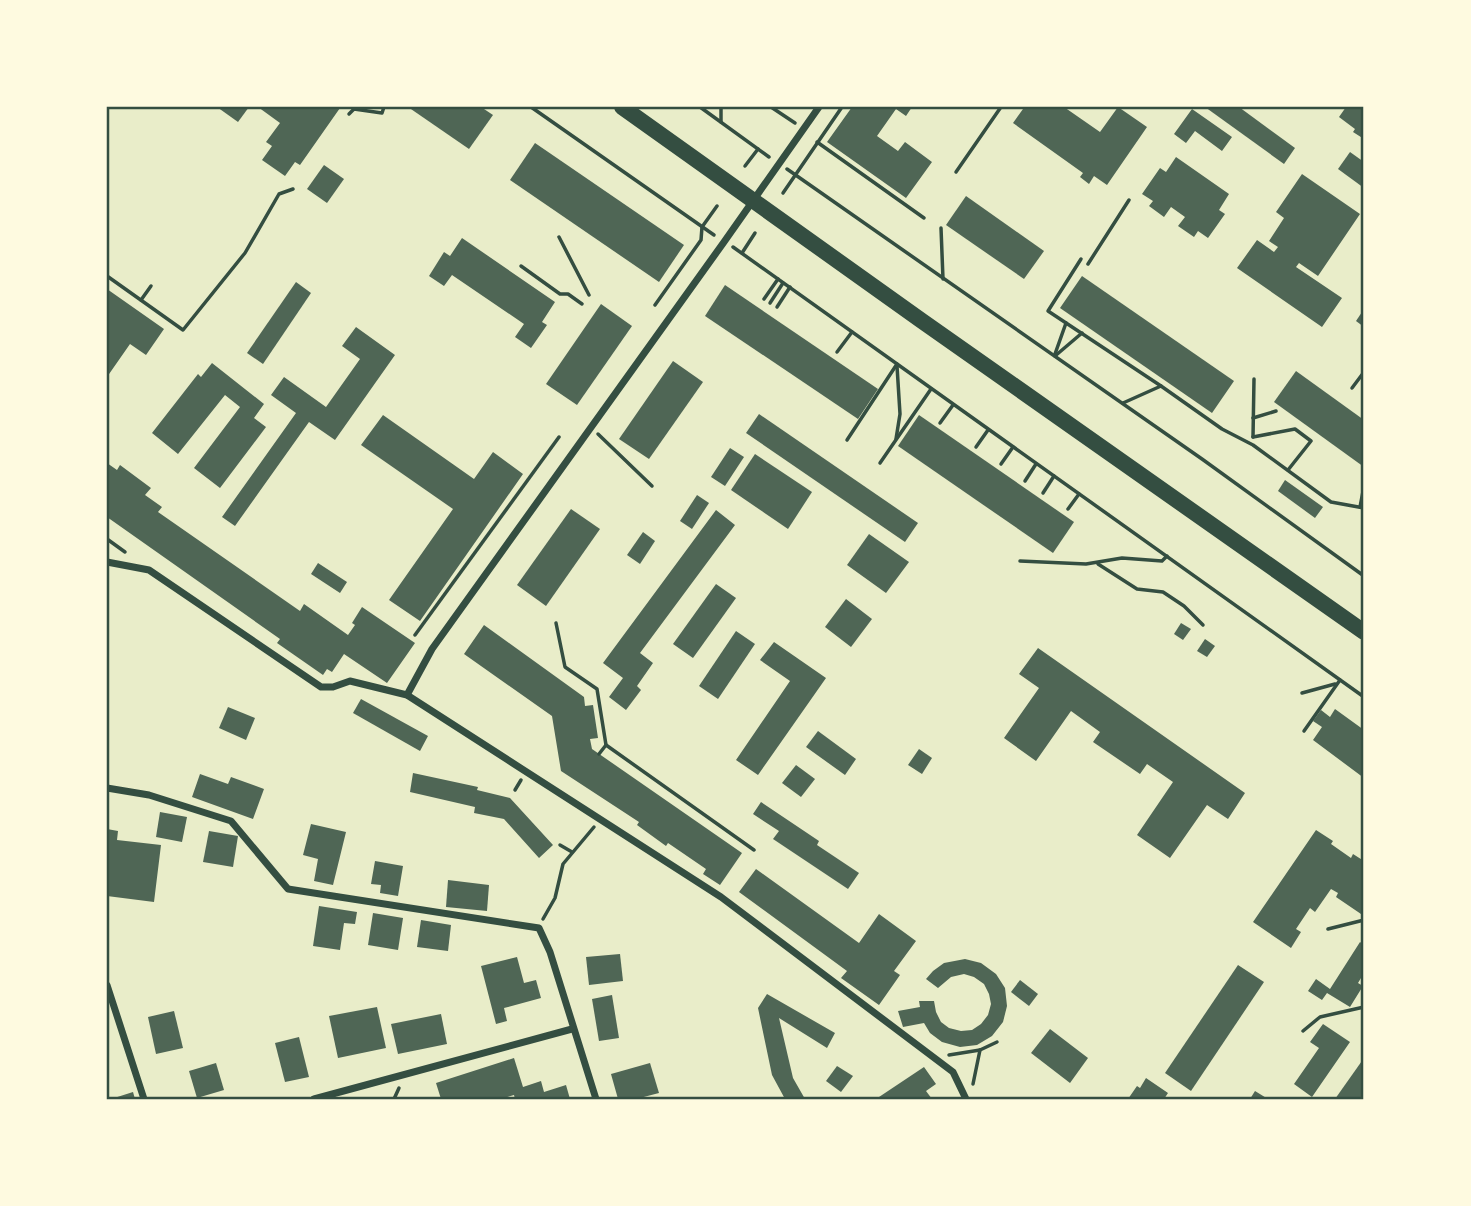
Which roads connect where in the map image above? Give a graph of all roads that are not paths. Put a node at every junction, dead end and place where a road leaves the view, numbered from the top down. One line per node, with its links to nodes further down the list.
1 (622, 107): 3 (main road)
2 (819, 107): 3 (street)
3 (753, 201): 5 (main road); 6 (street)
4 (107, 562): 6 (street)
5 (1364, 632)
6 (407, 695): 13 (street)
7 (107, 788): 9 (street)
8 (107, 985): 10 (street)
9 (572, 1028): 11 (street); 12 (street)
10 (144, 1099)
11 (314, 1099)
12 (596, 1099)
13 (965, 1099)

